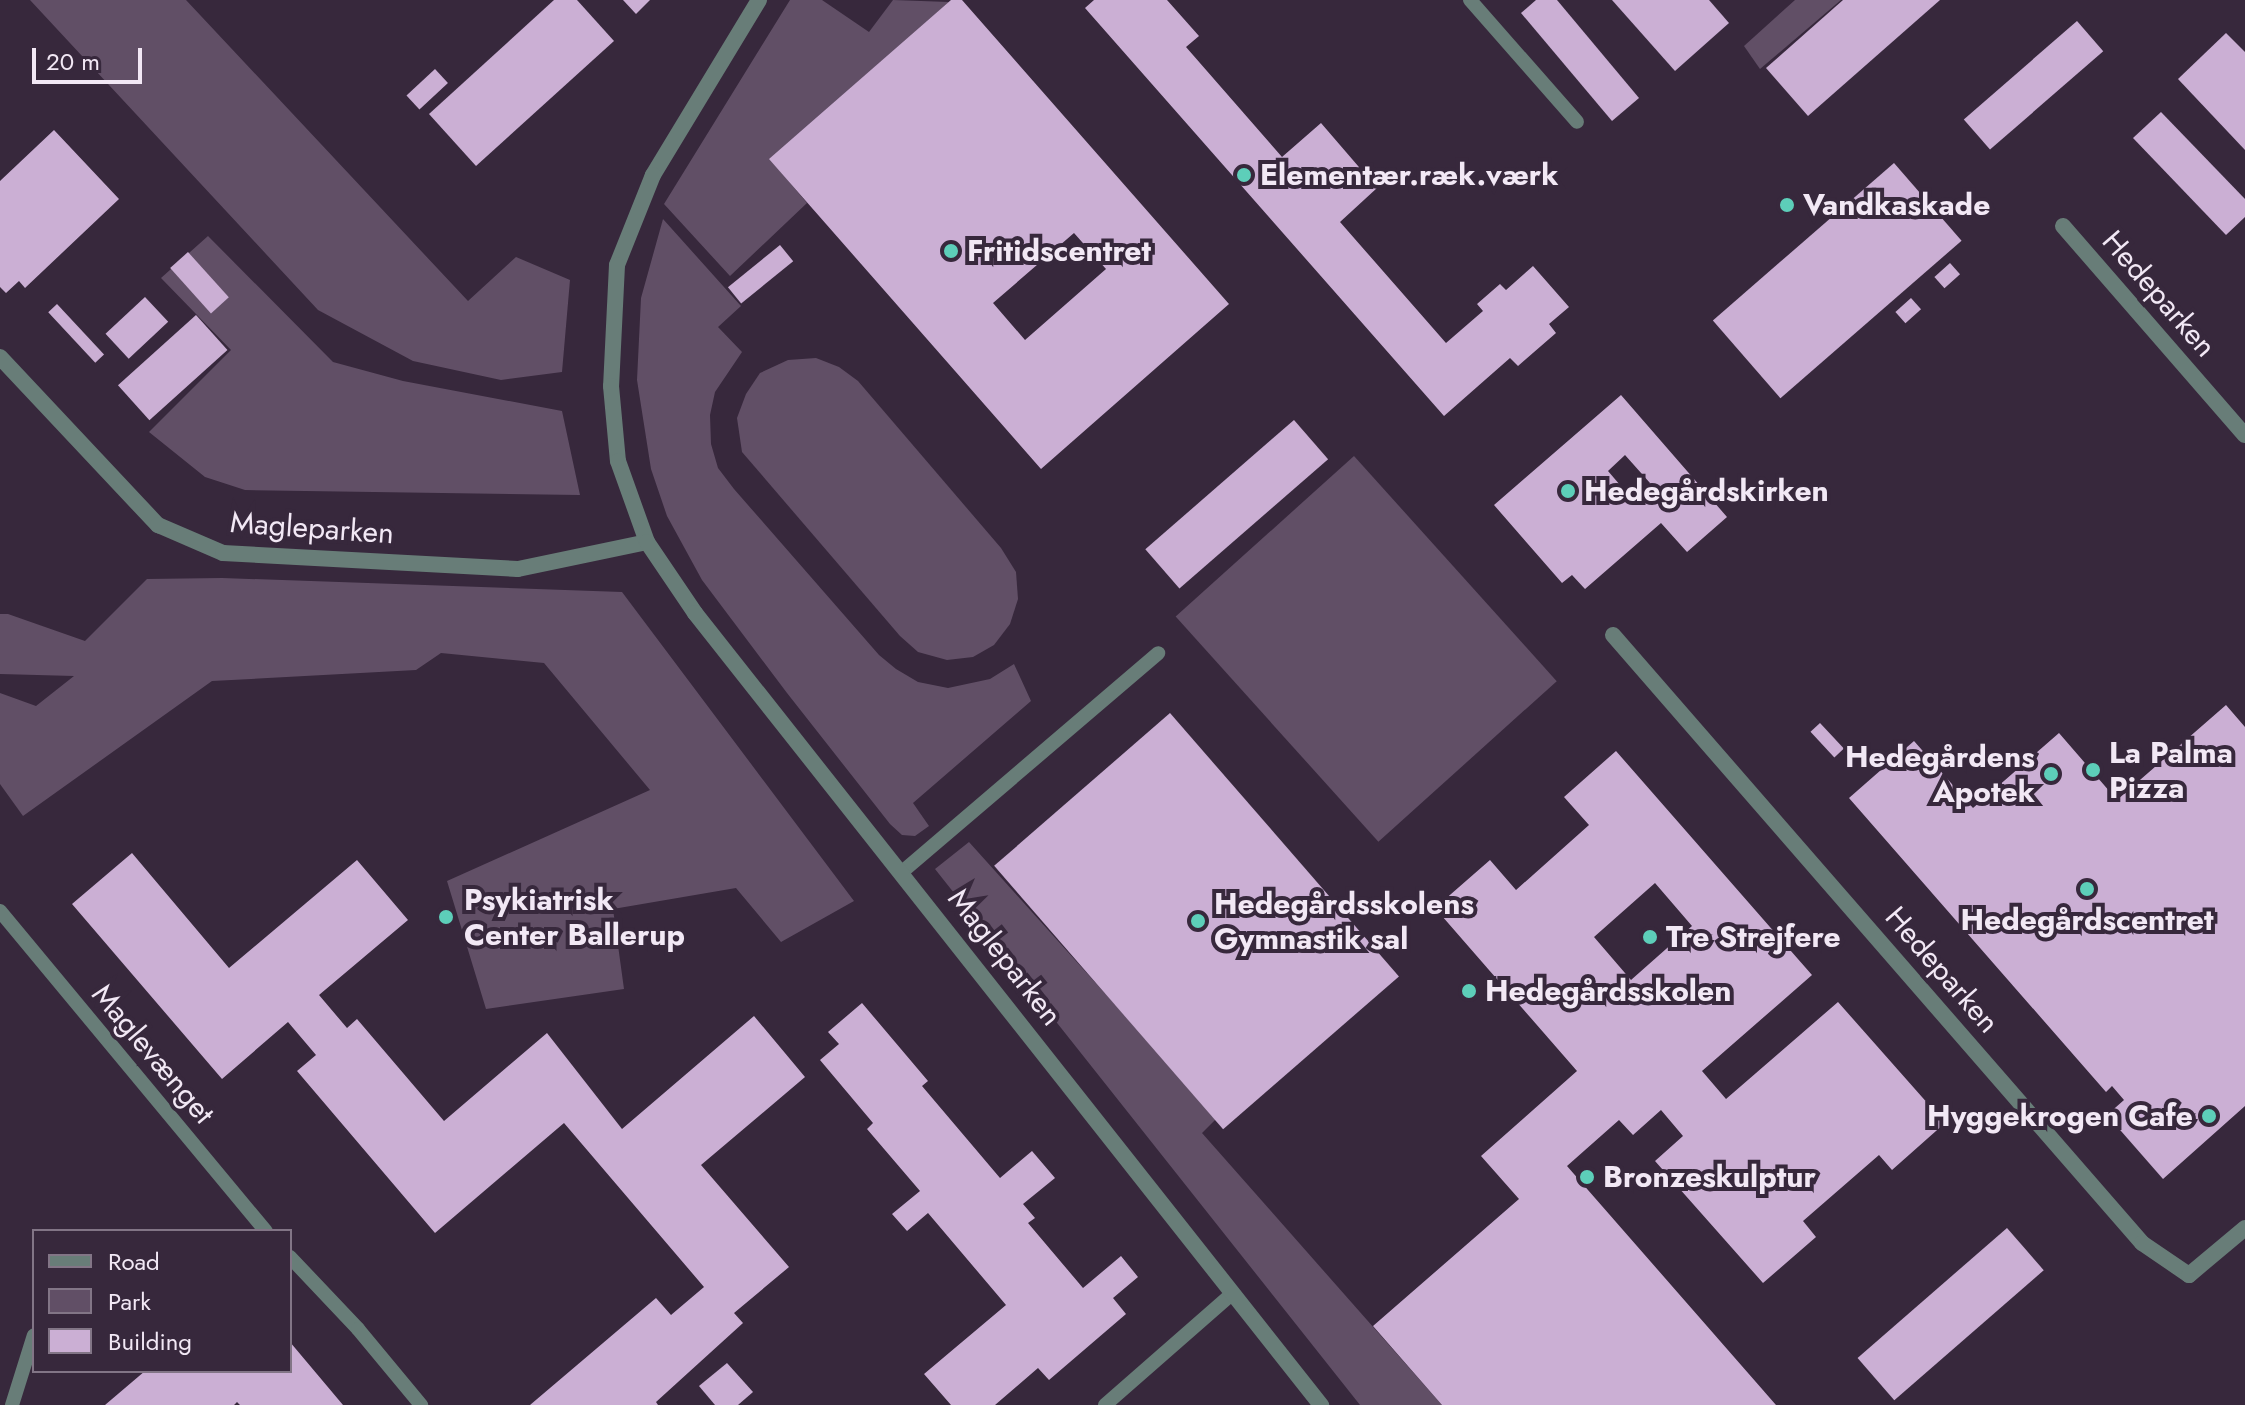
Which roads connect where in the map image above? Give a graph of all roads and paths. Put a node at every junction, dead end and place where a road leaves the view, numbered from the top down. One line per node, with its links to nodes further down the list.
1 (759, 0): 7 (street, Magleparken)
2 (1470, 0): 3 (lane)
3 (1577, 122)
4 (2063, 226): 6 (street, Hedeparken)
5 (0, 357): 7 (street, Magleparken)
6 (2245, 435)
7 (647, 542): 10 (street, Magleparken)
8 (1613, 635): 12 (street, Hedeparken)
9 (1158, 653): 10 (lane)
10 (902, 872): 15 (street, Magleparken)
11 (0, 911): 13 (lane, Maglevænget)
12 (2245, 1228)
13 (264, 1229)
14 (292, 1259): 18 (lane)
15 (1233, 1293): 19 (lane); 20 (street, Magleparken)
16 (32, 1341): 17 (lane)
17 (12, 1405)
18 (421, 1405)
19 (1105, 1405)
20 (1321, 1405)

